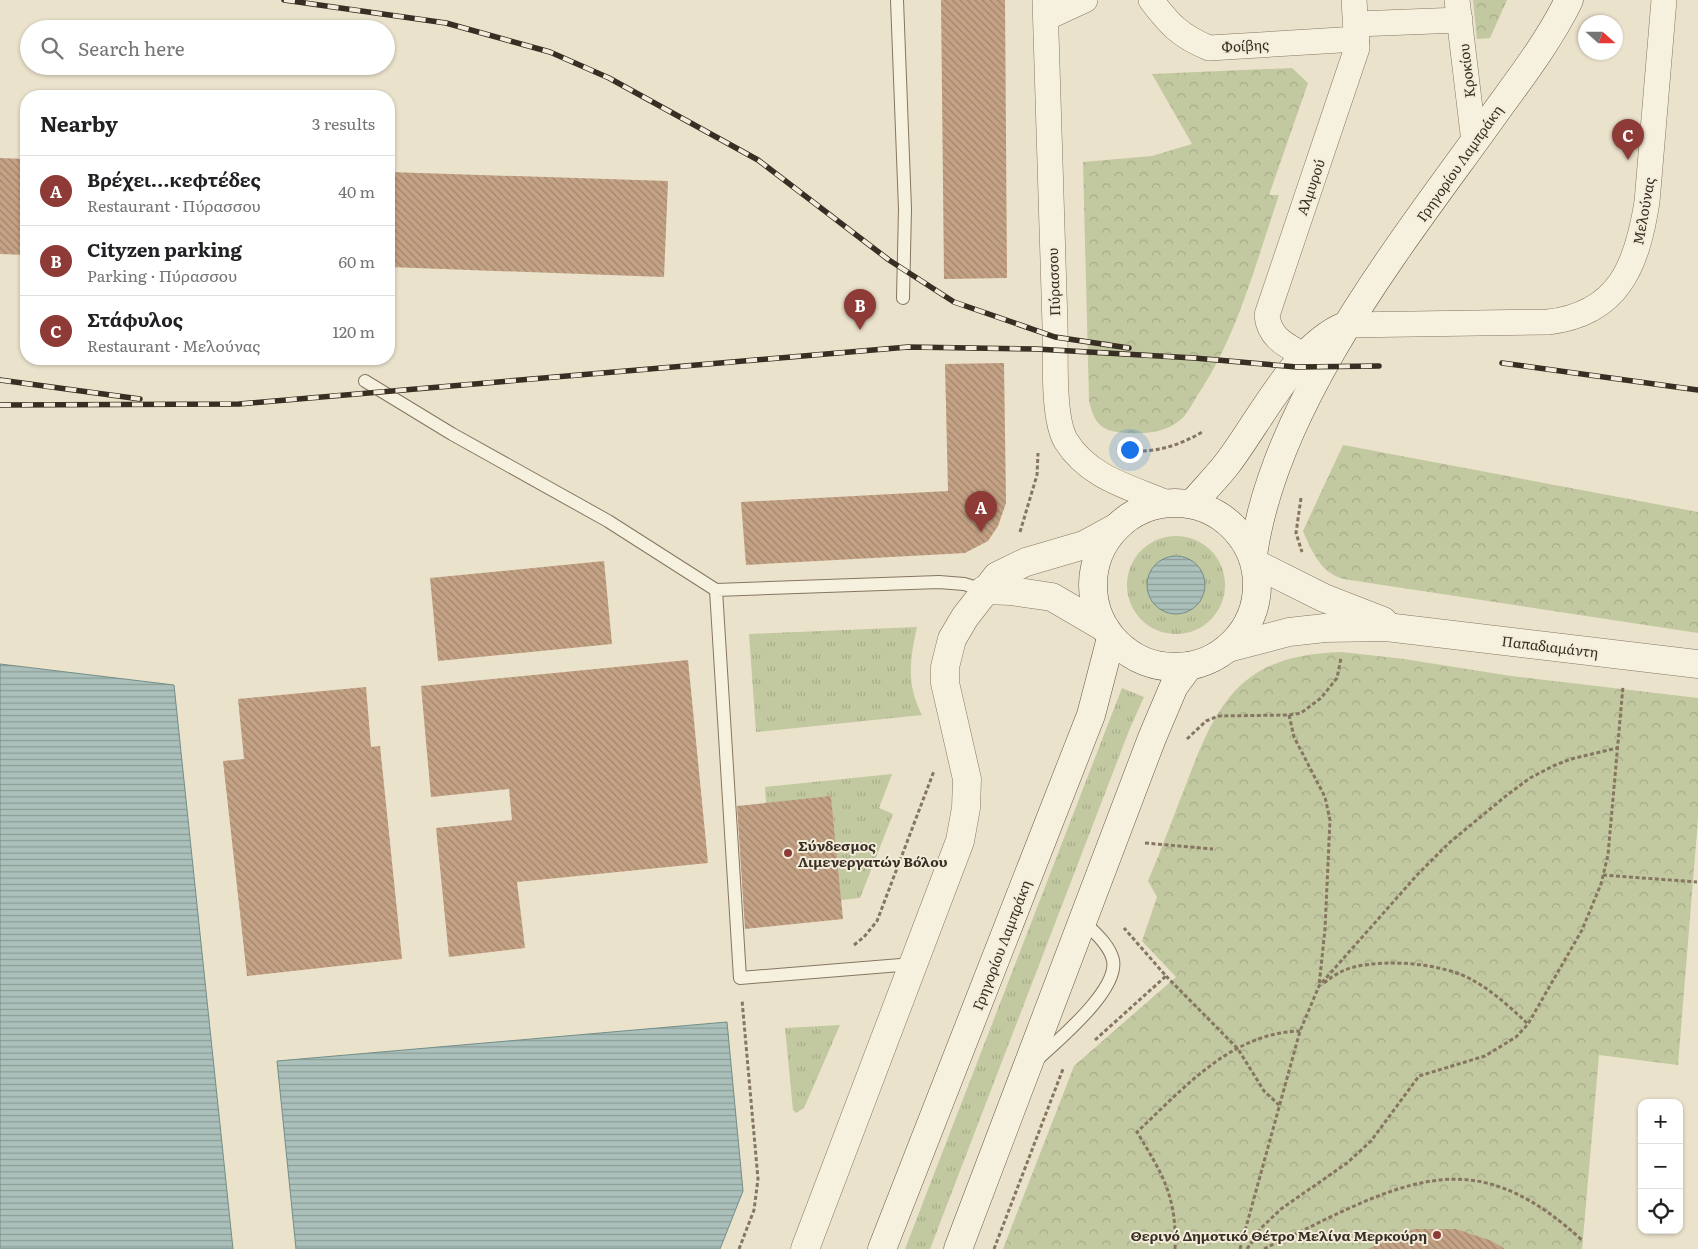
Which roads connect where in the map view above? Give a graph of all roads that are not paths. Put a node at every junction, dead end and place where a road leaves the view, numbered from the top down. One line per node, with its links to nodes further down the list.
1 (897, 0): 10 (lane)
2 (1085, 0): 6 (street)
3 (1151, 0): 8 (street, Φοίβης)
4 (1569, 0): 9 (main road, Γρηγορίου Λαμπράκη)
5 (1664, 0): 11 (street, Μελούνας)
6 (1045, 9): 14 (street, Πύρασσου)
7 (1458, 10): 8 (street, Φοίβης); 9 (street, Κροκίου)
8 (1356, 21): 12 (street, Αλμυρού)
9 (1474, 142): 11 (main road, Γρηγορίου Λαμπράκη)
10 (903, 298)
11 (1348, 325): 12 (main road); 16 (main road, Γρηγορίου Λαμπράκη)
12 (1305, 356): 14 (main road)
13 (365, 381): 17 (lane)
14 (1179, 504): 15 (main road); 16 (main road)
15 (1117, 527): 18 (main road); 20 (main road)
16 (1254, 559): 19 (main road); 21 (main road)
17 (716, 590): 18 (lane); 25 (lane)
18 (984, 590): 20 (main road); 25 (main road)
19 (1403, 629): 21 (main road); 22 (main road, Παπαδιαμάντη)
20 (1108, 633): 23 (main road); 28 (main road, Γρηγορίου Λαμπράκη)
21 (1228, 648): 23 (main road)
22 (1698, 664)
23 (1189, 666): 24 (main road)
24 (1083, 920): 26 (main road); 26 (lane)
25 (913, 964): 27 (main road)
26 (1026, 1072): 29 (main road)
27 (804, 1249)
28 (882, 1249)
29 (958, 1249)

